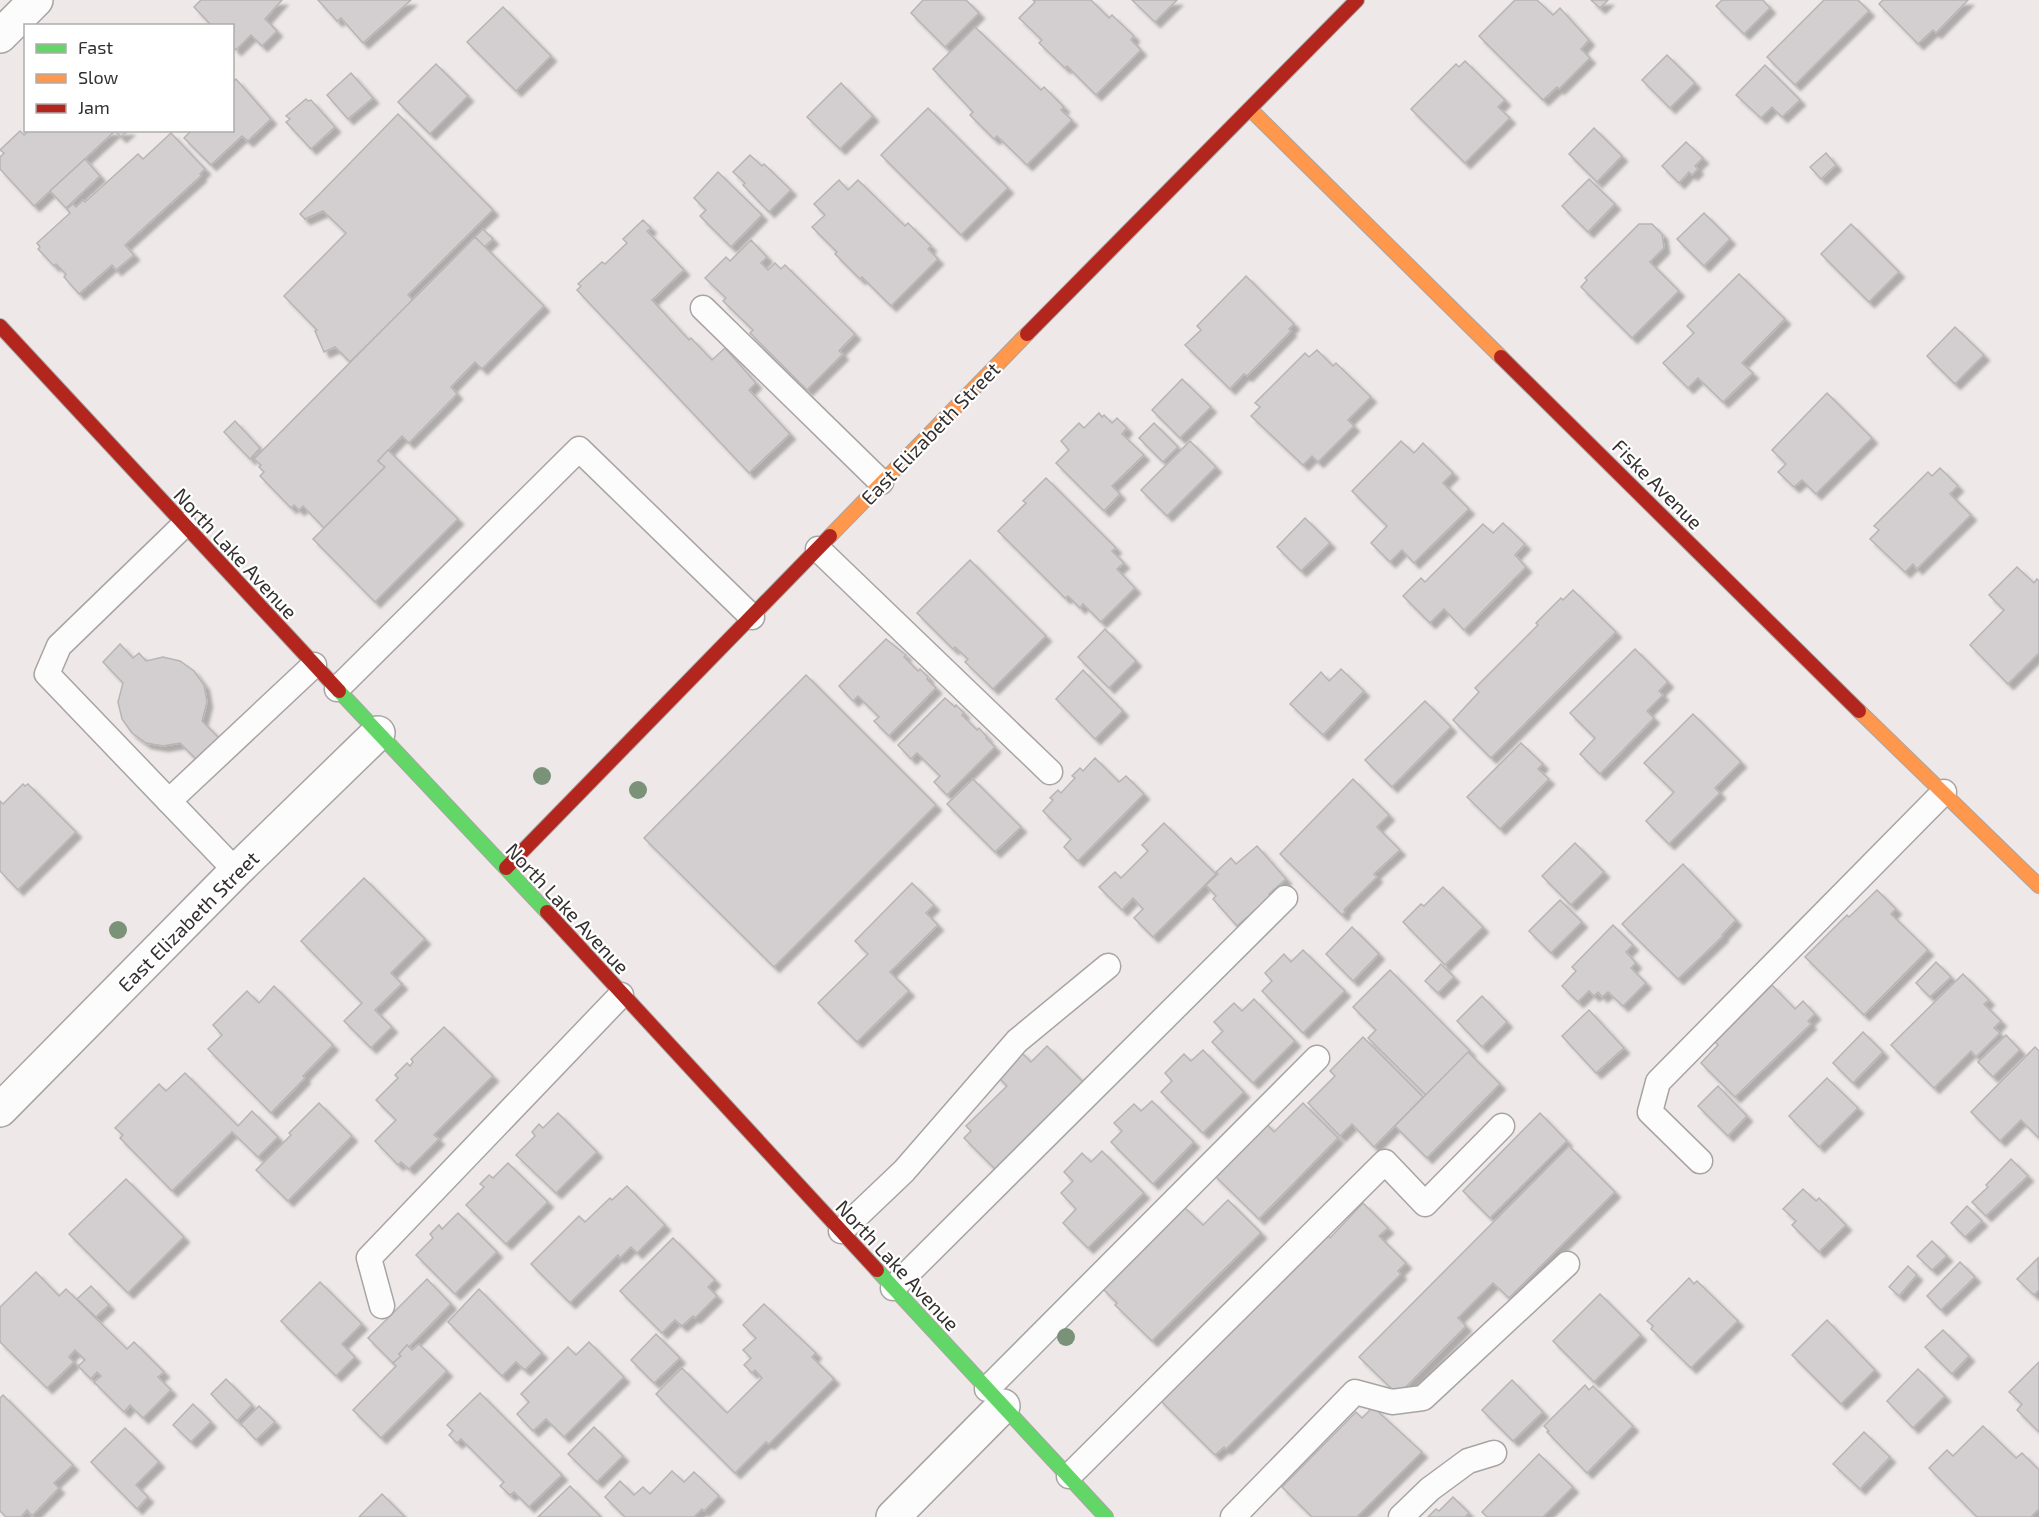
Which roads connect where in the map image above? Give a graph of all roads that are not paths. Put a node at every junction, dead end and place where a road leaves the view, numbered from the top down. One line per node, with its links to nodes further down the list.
1 (36, 0): 3 (street)
2 (1358, 0): 4 (street, East Elizabeth Street)
3 (0, 36)
4 (1250, 109): 7 (street, East Elizabeth Street); 15 (street, Fiske Avenue)
5 (703, 308): 7 (lane)
6 (0, 326): 8 (street, North Lake Avenue)
7 (881, 482): 9 (street, East Elizabeth Street)
8 (184, 525): 11 (street, North Lake Avenue); 16 (lane)
9 (818, 549): 10 (street, East Elizabeth Street); 14 (lane)
10 (752, 617): 12 (lane); 17 (street, East Elizabeth Street)
11 (314, 665): 12 (street, North Lake Avenue); 16 (lane)
12 (337, 689): 13 (street, North Lake Avenue)
13 (378, 733): 17 (street, North Lake Avenue); 18 (street, East Elizabeth Street)
14 (1050, 772)
15 (1944, 792): 19 (street, Fiske Avenue); 26 (lane)
16 (169, 801): 18 (lane)
17 (506, 868): 22 (street, North Lake Avenue)
18 (236, 871): 24 (street, East Elizabeth Street)
19 (2039, 886)
20 (1285, 898): 29 (lane)
21 (1108, 966): 27 (lane)
22 (621, 995): 27 (street, North Lake Avenue); 30 (lane)
23 (1317, 1058): 31 (lane)
24 (0, 1110)
25 (1503, 1126): 33 (lane)
26 (1700, 1161)
27 (841, 1231): 29 (street, North Lake Avenue)
28 (1567, 1264): 36 (lane)
29 (893, 1288): 31 (street, North Lake Avenue)
30 (382, 1306)
31 (995, 1397): 33 (street, North Lake Avenue); 34 (street)
32 (1494, 1453): 37 (lane)
33 (1069, 1476): 35 (street, North Lake Avenue)
34 (893, 1517)
35 (1106, 1517)
36 (1233, 1517)
37 (1401, 1517)

